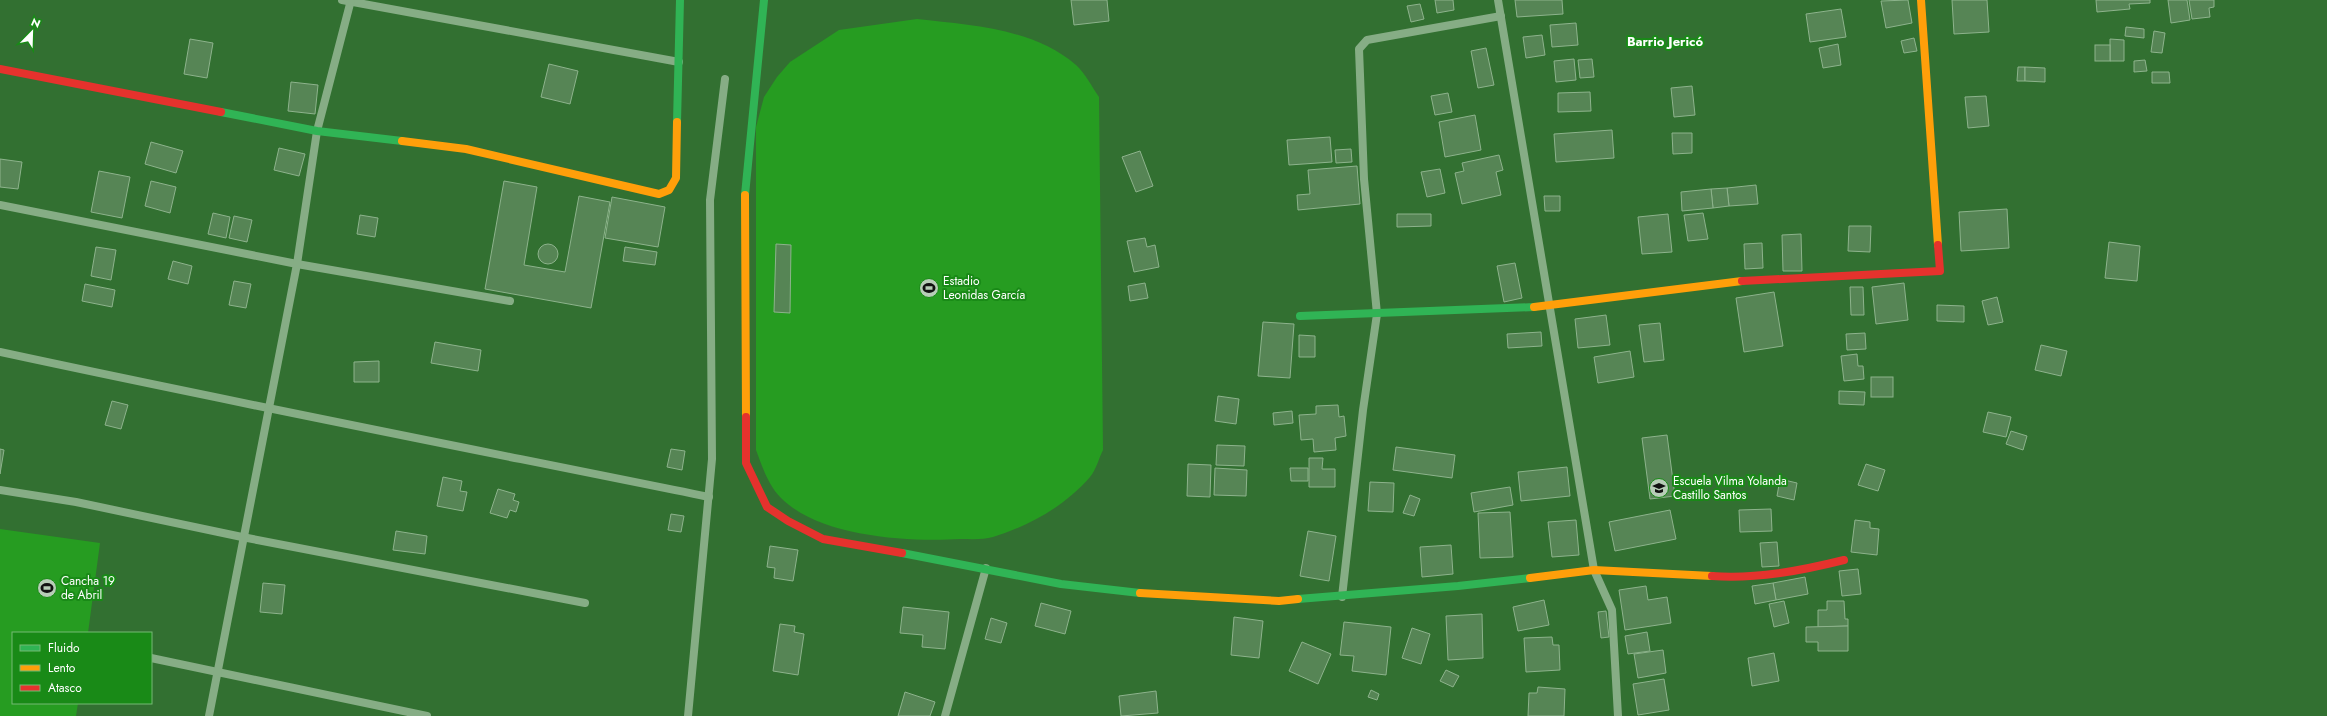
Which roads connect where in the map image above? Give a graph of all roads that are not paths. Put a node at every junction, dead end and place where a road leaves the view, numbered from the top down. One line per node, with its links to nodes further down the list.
1 (342, 0): 6 (street)
2 (680, 0): 8 (street)
3 (764, 0): 24 (street)
4 (1498, 0): 7 (street)
5 (1921, 0): 15 (street)
6 (351, 1): 8 (street); 11 (street)
7 (1501, 16): 15 (street); 16 (street)
8 (678, 62): 11 (street)
9 (0, 69): 11 (street)
10 (725, 79): 21 (street)
11 (317, 131): 13 (street)
12 (0, 205): 13 (street)
13 (297, 264): 14 (street); 19 (street)
14 (510, 302)
15 (1550, 306): 16 (street); 25 (street)
16 (1377, 314): 17 (street); 26 (street)
17 (1300, 316)
18 (0, 352): 19 (street)
19 (267, 409): 21 (street); 22 (street)
20 (0, 490): 22 (street)
21 (708, 497): 32 (street)
22 (242, 537): 27 (street); 29 (street)
23 (1844, 560): 25 (street)
24 (986, 568): 26 (street); 33 (street)
25 (1594, 570): 26 (street); 34 (street)
26 (1342, 597)
27 (585, 603)
28 (152, 658): 29 (street)
29 (217, 671): 30 (street); 31 (street)
30 (209, 716)
31 (427, 716)
32 (688, 716)
33 (945, 716)
34 (1618, 716)

